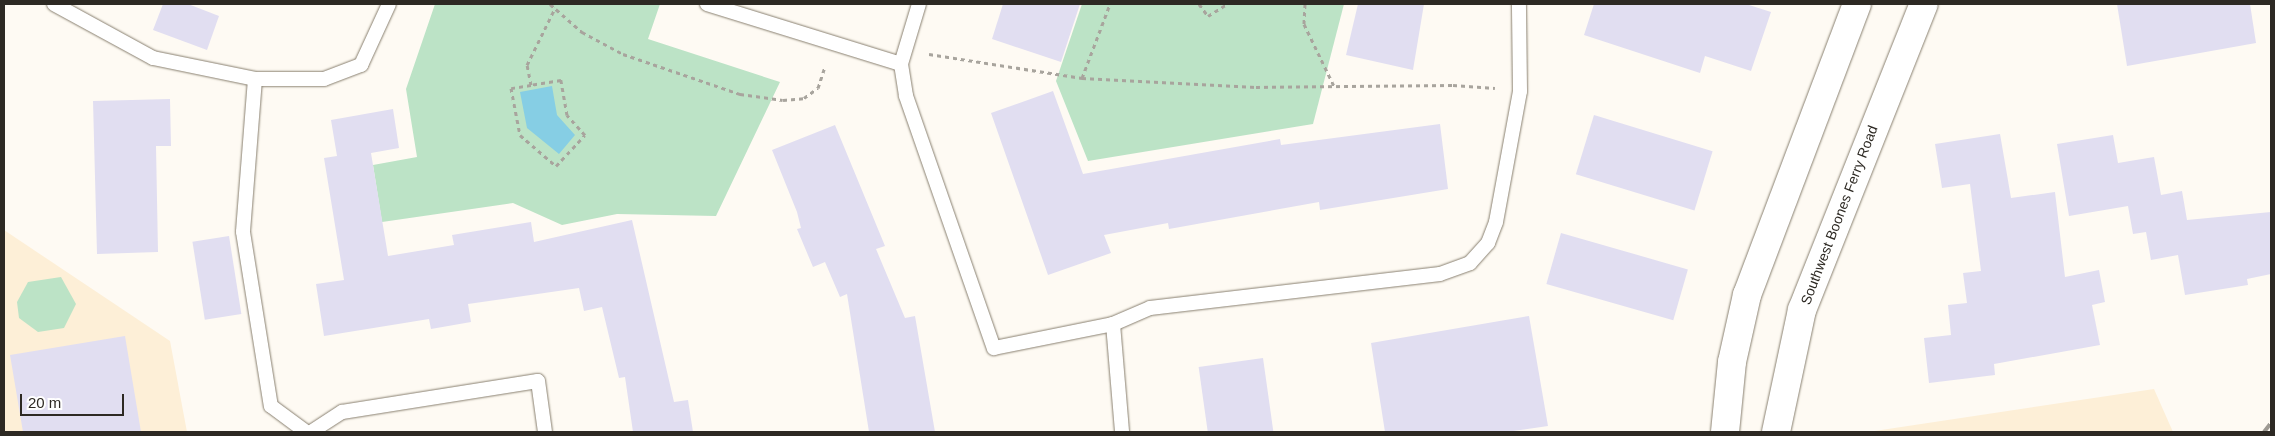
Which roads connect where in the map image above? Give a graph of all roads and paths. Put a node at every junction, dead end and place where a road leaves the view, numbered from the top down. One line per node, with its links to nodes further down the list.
1 (54, 4): 18 (lane)
2 (389, 4): 18 (lane)
3 (550, 4): 13 (path)
4 (707, 4): 15 (lane)
5 (920, 4): 14 (lane)
6 (1110, 4): 17 (path)
7 (1199, 4): 8 (path)
8 (1226, 4)
9 (1304, 4): 20 (path)
10 (1519, 4): 21 (lane)
11 (1857, 4): 27 (main road)
12 (1924, 4): 28 (main road, Southwest Boones Ferry Road)
13 (555, 8): 15 (path); 19 (path)
14 (905, 44): 16 (lane); 17 (path)
15 (833, 46): 16 (lane)
16 (902, 64): 22 (lane)
17 (1082, 78): 20 (path)
18 (255, 79): 23 (lane)
19 (531, 85): 19 (path)
20 (1335, 89): 21 (path)
21 (1520, 91): 22 (lane)
22 (1113, 324): 26 (lane)
23 (306, 432)
24 (311, 432): 25 (lane)
25 (545, 432)
26 (1122, 432)
27 (1725, 432)
28 (1776, 432)

